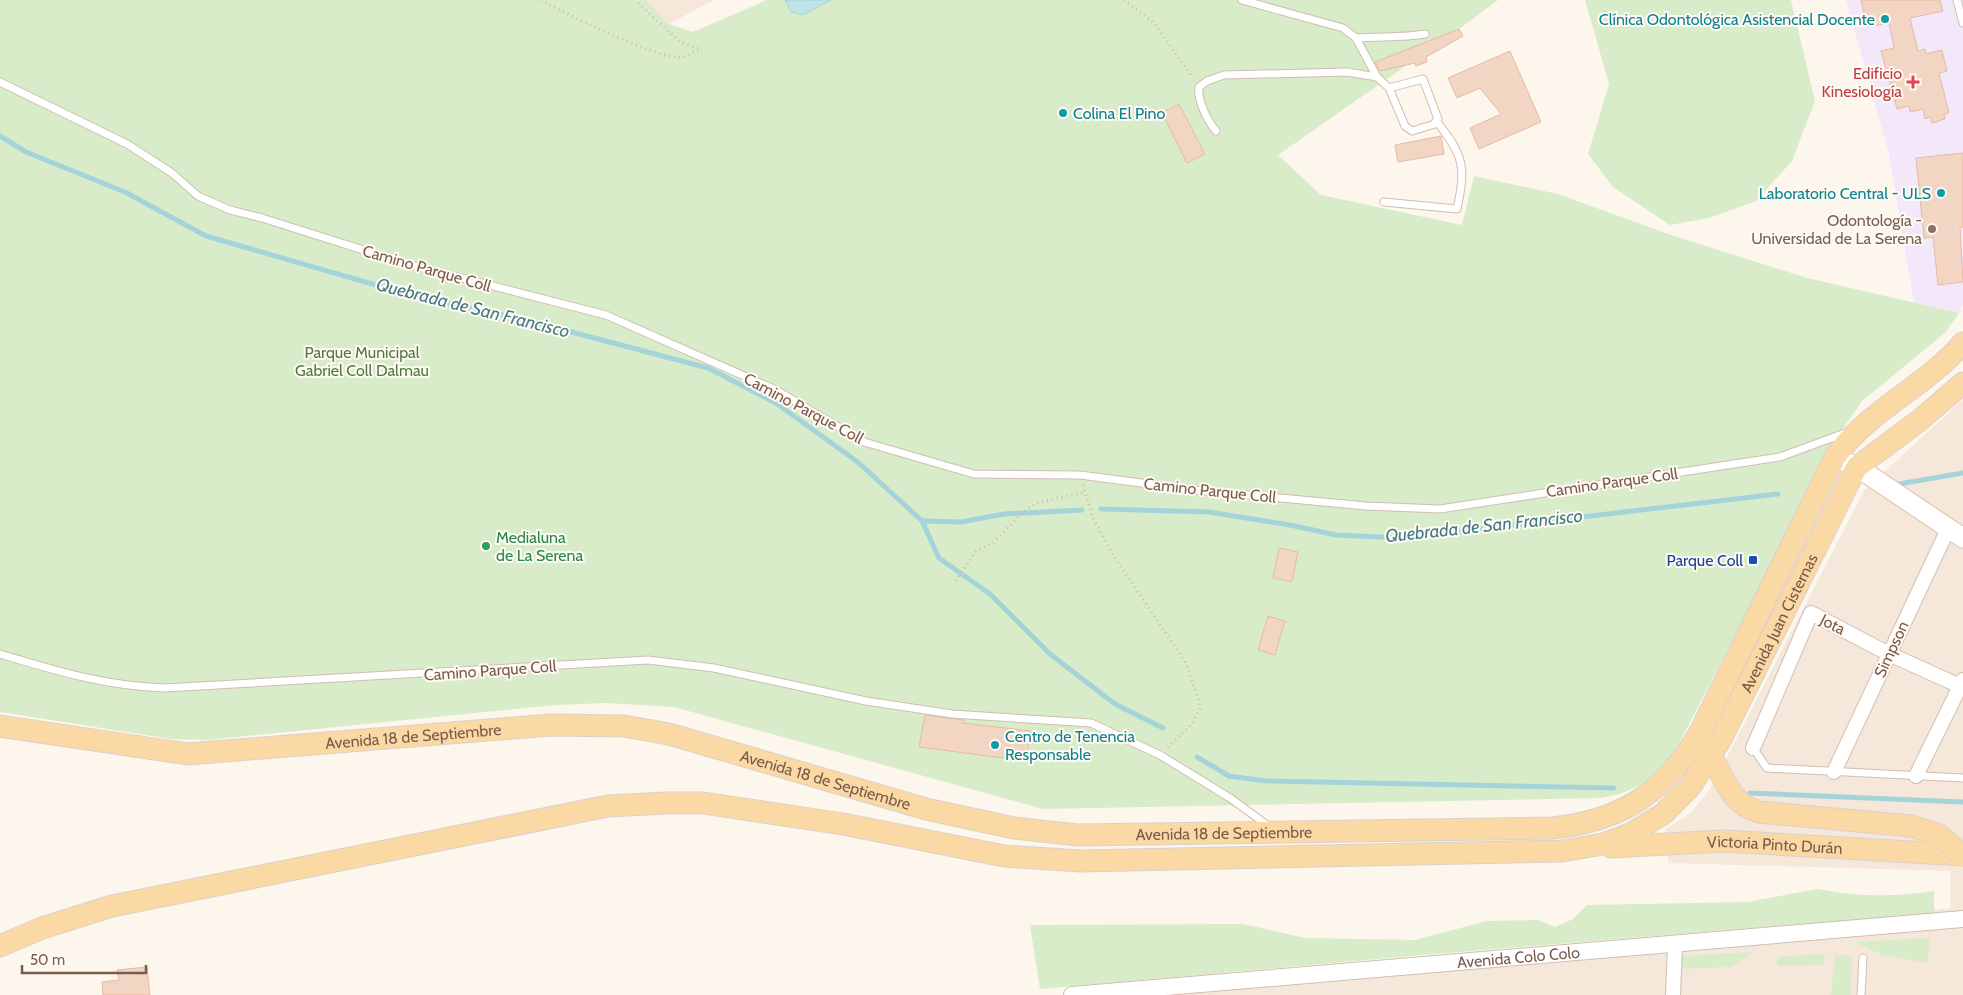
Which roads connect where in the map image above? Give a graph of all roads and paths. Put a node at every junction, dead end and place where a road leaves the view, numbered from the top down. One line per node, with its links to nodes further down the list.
1 (541, 0): 2 (path)
2 (638, 0)
3 (1124, 0): 11 (path)
4 (1242, 0): 8 (lane)
5 (1957, 0): 6 (lane)
6 (1963, 23)
7 (1425, 34): 8 (lane)
8 (1356, 38): 9 (lane)
9 (1377, 77): 11 (lane); 12 (lane)
10 (0, 82): 21 (lane, Camino Parque Coll)
11 (1199, 87): 14 (lane)
12 (1389, 88): 13 (lane); 13 (lane)
13 (1436, 122): 15 (lane)
14 (1216, 131)
15 (1384, 202)
16 (1963, 343): 18 (main road, Avenida Juan Cisternas)
17 (1963, 383): 20 (main road, Avenida Juan Cisternas)
18 (1864, 424): 19 (main road, Avenida Juan Cisternas); 21 (lane, Camino Parque Coll)
19 (1835, 457): 20 (main road); 35 (main road, Avenida Juan Cisternas)
20 (1857, 467): 23 (main road); 31 (main road, Avenida Juan Cisternas)
21 (1080, 475): 22 (path)
22 (1085, 492): 24 (path); 30 (path)
23 (1956, 533): 26 (street, Simpson)
24 (956, 581)
25 (0, 654): 30 (lane, Camino Parque Coll)
26 (1889, 654): 27 (street, Jota); 29 (street, Jota); 32 (street, Simpson)
27 (1961, 683): 33 (street)
28 (0, 726): 37 (main road, Avenida 18 de Septiembre)
29 (1753, 748): 32 (lane)
30 (1160, 755): 37 (lane, Camino Parque Coll)
31 (1711, 756): 36 (main road); 39 (main road, Avenida Juan Cisternas)
32 (1834, 772): 33 (lane)
33 (1916, 776): 34 (lane)
34 (1963, 778)
35 (1648, 795): 37 (main road, Avenida 18 de Septiembre)
36 (1840, 821): 38 (main road); 40 (main road, bridge)
37 (1278, 833)
38 (1724, 842): 39 (main road, Victoria Pinto Durán); 40 (main road, Victoria Pinto Durán)
39 (1586, 848): 42 (main road, Avenida 18 de Septiembre)
40 (1963, 856)
41 (1963, 919): 43 (street, Avenida Colo Colo)
42 (0, 946)
43 (1675, 946): 45 (street, Avenida Colo Colo); 46 (street)
44 (1863, 958): 47 (lane)
45 (1072, 995)
46 (1673, 995)
47 (1861, 995)

